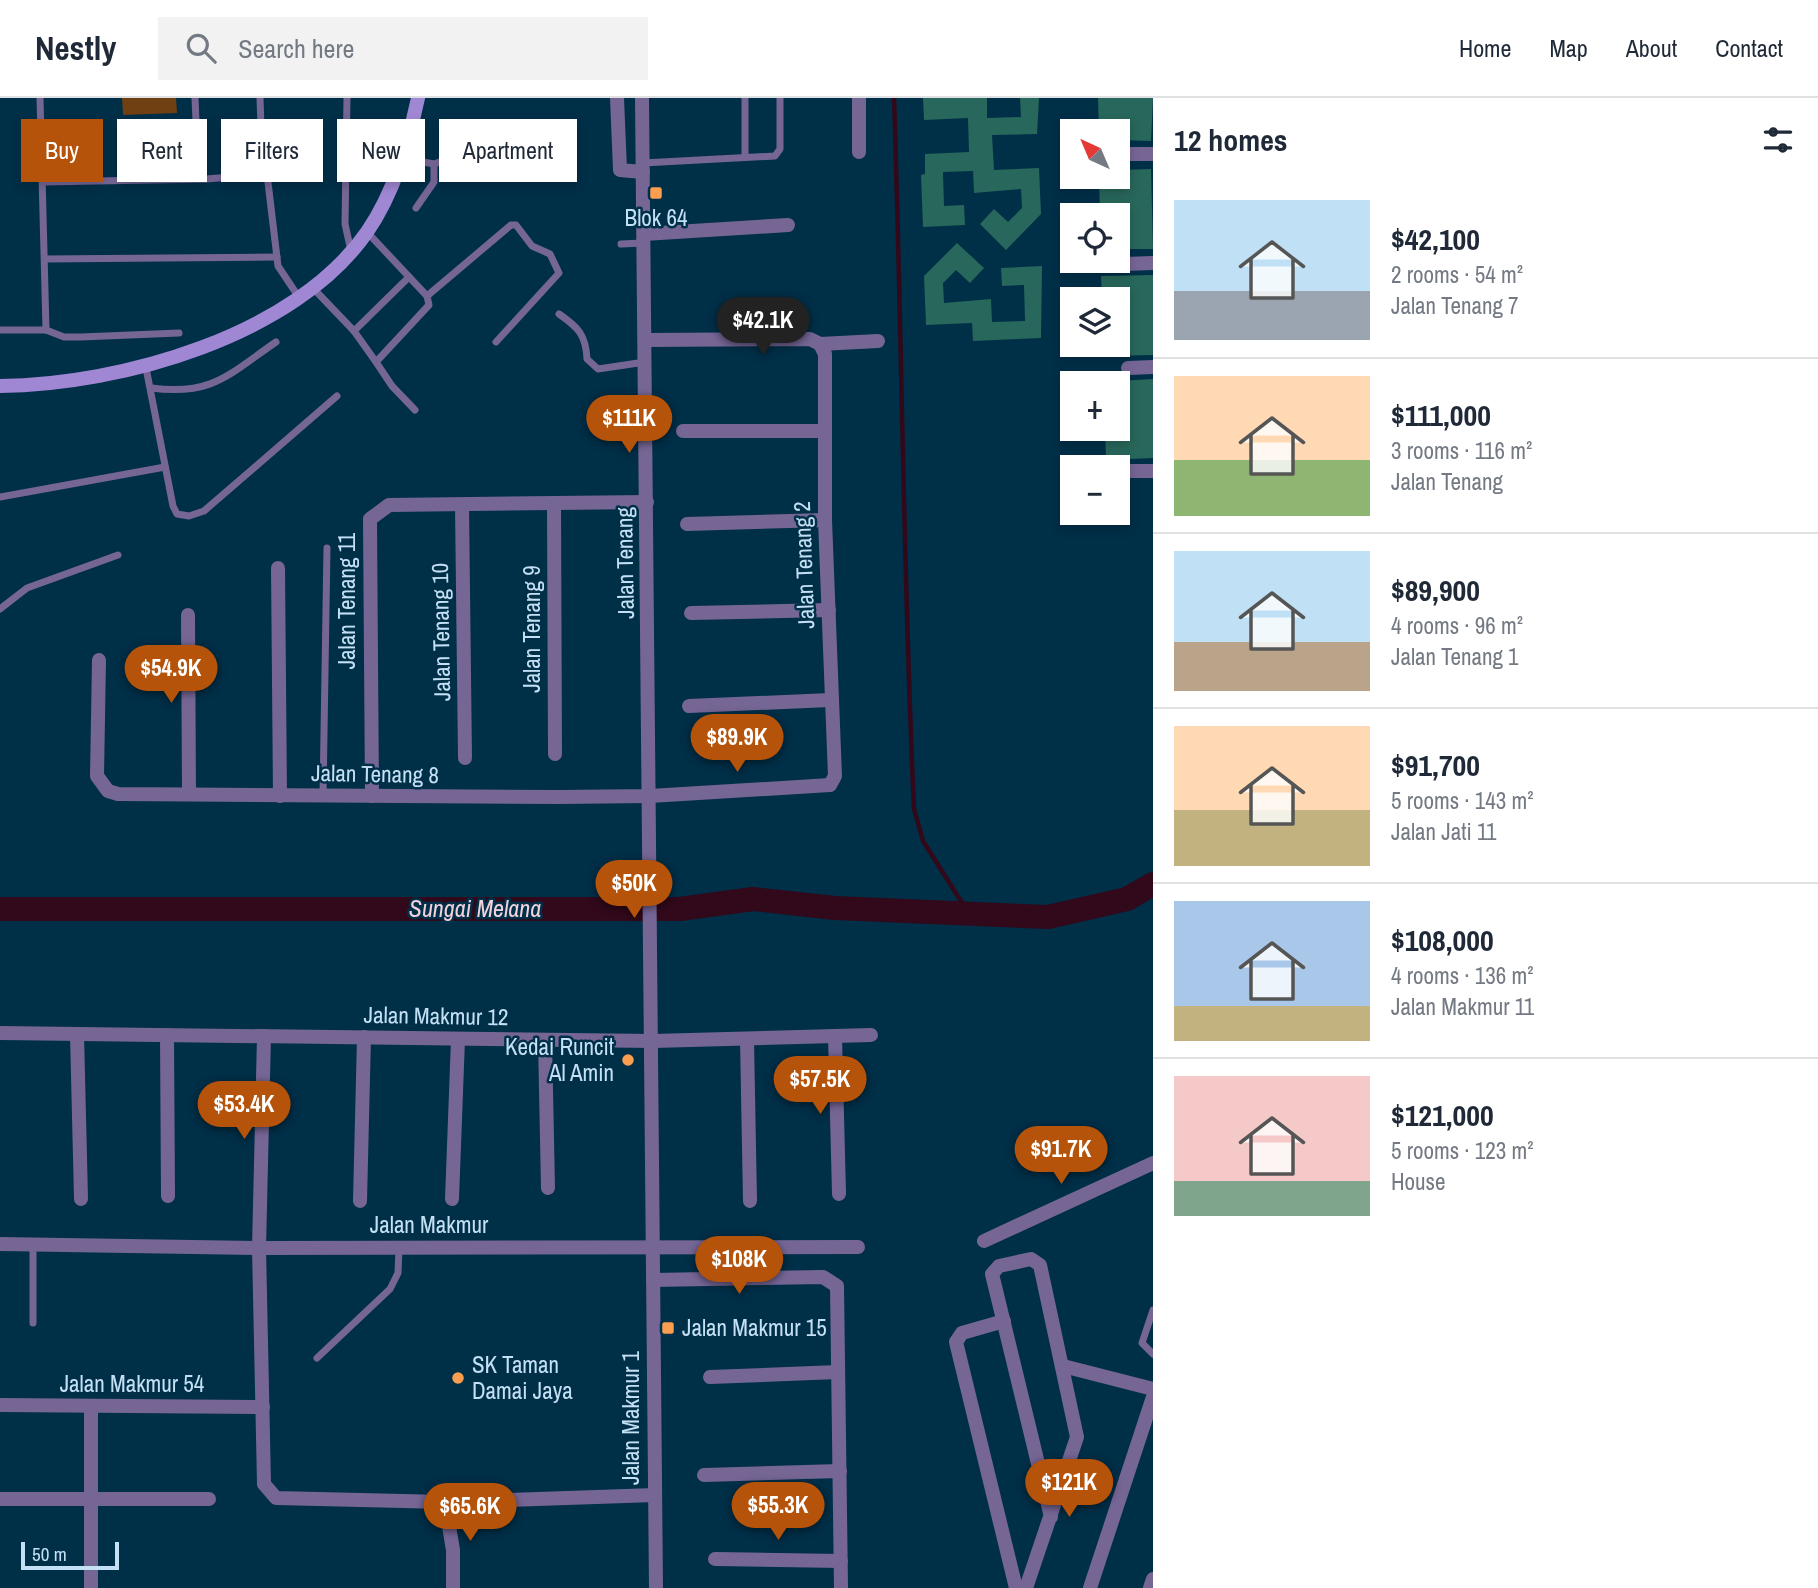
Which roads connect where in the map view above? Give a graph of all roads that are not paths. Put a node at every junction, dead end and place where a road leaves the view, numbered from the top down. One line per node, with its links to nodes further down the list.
1 (40, 98): 11 (lane)
2 (195, 98): 12 (lane)
3 (260, 98): 13 (lane)
4 (347, 98): 33 (lane)
5 (418, 98): 14 (street)
6 (617, 98): 22 (street)
7 (642, 98): 22 (street, Jalan Tenang)
8 (745, 98): 18 (lane)
9 (780, 98): 18 (lane)
10 (859, 98): 15 (street)
11 (41, 119)
12 (196, 119)
13 (261, 119)
14 (412, 119)
15 (859, 152)
16 (1130, 154): 17 (street)
17 (1153, 154)
18 (745, 157): 22 (lane)
19 (425, 162): 21 (lane)
20 (439, 162): 21 (lane)
21 (434, 164): 28 (lane)
22 (643, 167): 31 (street, Jalan Tenang)
23 (221, 178): 24 (lane)
24 (103, 181)
25 (43, 182): 35 (lane)
26 (268, 182): 34 (lane)
27 (393, 182): 30 (street)
28 (416, 208)
29 (788, 225): 31 (street)
30 (367, 232): 33 (street); 38 (lane)
31 (644, 238): 32 (lane); 47 (street, Jalan Tenang)
32 (621, 244)
33 (351, 251): 39 (street)
34 (277, 257): 35 (lane); 40 (lane)
35 (45, 259): 44 (lane)
36 (1153, 263): 37 (street)
37 (1130, 264)
38 (409, 277): 41 (lane); 45 (lane)
39 (312, 286): 40 (street); 45 (lane)
40 (298, 296): 55 (street)
41 (427, 296): 50 (lane); 52 (lane)
42 (559, 314): 53 (lane)
43 (0, 330): 44 (lane)
44 (46, 330): 46 (lane)
45 (354, 331): 52 (lane)
46 (179, 333)
47 (645, 340): 51 (street); 53 (street, Jalan Tenang)
48 (878, 341): 51 (street)
49 (276, 342): 58 (lane)
50 (496, 342)
51 (820, 344): 62 (street, Jalan Tenang 2)
52 (376, 362): 60 (lane)
53 (645, 362): 67 (street, Jalan Tenang)
54 (1153, 367): 56 (street)
55 (146, 368): 57 (street); 58 (lane)
56 (1128, 368)
57 (0, 386)
58 (150, 388): 63 (lane)
59 (337, 396): 63 (lane)
60 (415, 410)
61 (683, 431): 62 (street)
62 (824, 431): 70 (street, Jalan Tenang 2)
63 (166, 467): 66 (lane)
64 (1130, 471): 65 (street)
65 (1153, 471)
66 (0, 497)
67 (647, 502): 68 (street, Jalan Tenang 11); 89 (street, Jalan Tenang)
68 (554, 504): 69 (street, Jalan Tenang 11); 82 (street, Jalan Tenang 9)
69 (462, 505): 83 (street, Jalan Tenang 10); 88 (street, Jalan Tenang 11)
70 (825, 520): 71 (street); 76 (street, Jalan Tenang 2)
71 (687, 524)
72 (327, 548): 86 (lane)
73 (118, 555): 75 (lane)
74 (278, 568): 87 (street)
75 (0, 609)
76 (829, 610): 77 (street); 80 (street, Jalan Tenang 2)
77 (691, 613)
78 (188, 615): 85 (street)
79 (99, 660): 85 (street, Jalan Tenang 8)
80 (830, 700): 81 (street); 84 (street, Jalan Tenang 2)
81 (689, 706)
82 (555, 754)
83 (465, 758)
84 (830, 785): 89 (street, Jalan Tenang 8)
85 (189, 794): 87 (street, Jalan Tenang 8)
86 (323, 795): 87 (street, Jalan Tenang 8); 88 (street, Jalan Tenang 8)
87 (279, 796)
88 (372, 796): 89 (street, Jalan Tenang 8)
89 (650, 796): 93 (street, Jalan Tenang)
90 (0, 1033): 91 (street, Jalan Makmur 12)
91 (77, 1034): 92 (street, Jalan Makmur 12); 105 (street)
92 (167, 1035): 95 (street, Jalan Makmur 12); 104 (street)
93 (653, 1035): 99 (street, Jalan Makmur 12); 100 (street, Jalan Makmur 12); 115 (street)
94 (870, 1035): 96 (street, Jalan Makmur 12)
95 (264, 1036): 97 (street, Jalan Makmur 12); 113 (street)
96 (835, 1036): 99 (street, Jalan Makmur 12); 103 (street)
97 (364, 1037): 98 (street, Jalan Makmur 12); 108 (street)
98 (458, 1039): 100 (street, Jalan Makmur 12); 106 (street)
99 (747, 1039): 107 (street)
100 (545, 1040): 102 (street)
101 (1153, 1163): 109 (street)
102 (548, 1188)
103 (839, 1194)
104 (167, 1196)
105 (81, 1199)
106 (452, 1199)
107 (750, 1201)
108 (360, 1202)
109 (984, 1241)
110 (0, 1244): 111 (street, Jalan Makmur)
111 (33, 1244): 113 (street, Jalan Makmur); 119 (lane)
112 (858, 1247): 115 (street, Jalan Makmur)
113 (259, 1248): 114 (street, Jalan Makmur); 129 (street)
114 (399, 1248): 115 (street, Jalan Makmur); 121 (lane)
115 (653, 1248): 116 (street, Jalan Makmur 1)
116 (653, 1280): 123 (street); 132 (street, Jalan Makmur 1)
117 (1153, 1310): 120 (lane)
118 (1004, 1321): 122 (street); 137 (street); 145 (street)
119 (33, 1323)
120 (1153, 1354)
121 (317, 1358)
122 (1063, 1366): 125 (street); 137 (street)
123 (838, 1372): 124 (street); 130 (street)
124 (710, 1377)
125 (1153, 1390)
126 (1153, 1397): 147 (street)
127 (0, 1405): 128 (street, Jalan Makmur 54)
128 (91, 1407): 129 (street, Jalan Makmur 54); 134 (street)
129 (263, 1407): 136 (street)
130 (840, 1471): 131 (street); 139 (street)
131 (704, 1475)
132 (654, 1495): 136 (street); 143 (street, Jalan Makmur 1)
133 (0, 1499): 134 (street)
134 (92, 1499): 135 (street); 141 (street)
135 (209, 1499)
136 (445, 1503): 142 (street)
137 (1051, 1517): 146 (street)
138 (715, 1559): 139 (street)
139 (841, 1561): 144 (street)
140 (1153, 1579): 148 (street)
141 (92, 1588)
142 (453, 1588)
143 (656, 1588)
144 (841, 1588)
145 (1016, 1588)
146 (1026, 1588)
147 (1090, 1588)
148 (1150, 1588)

